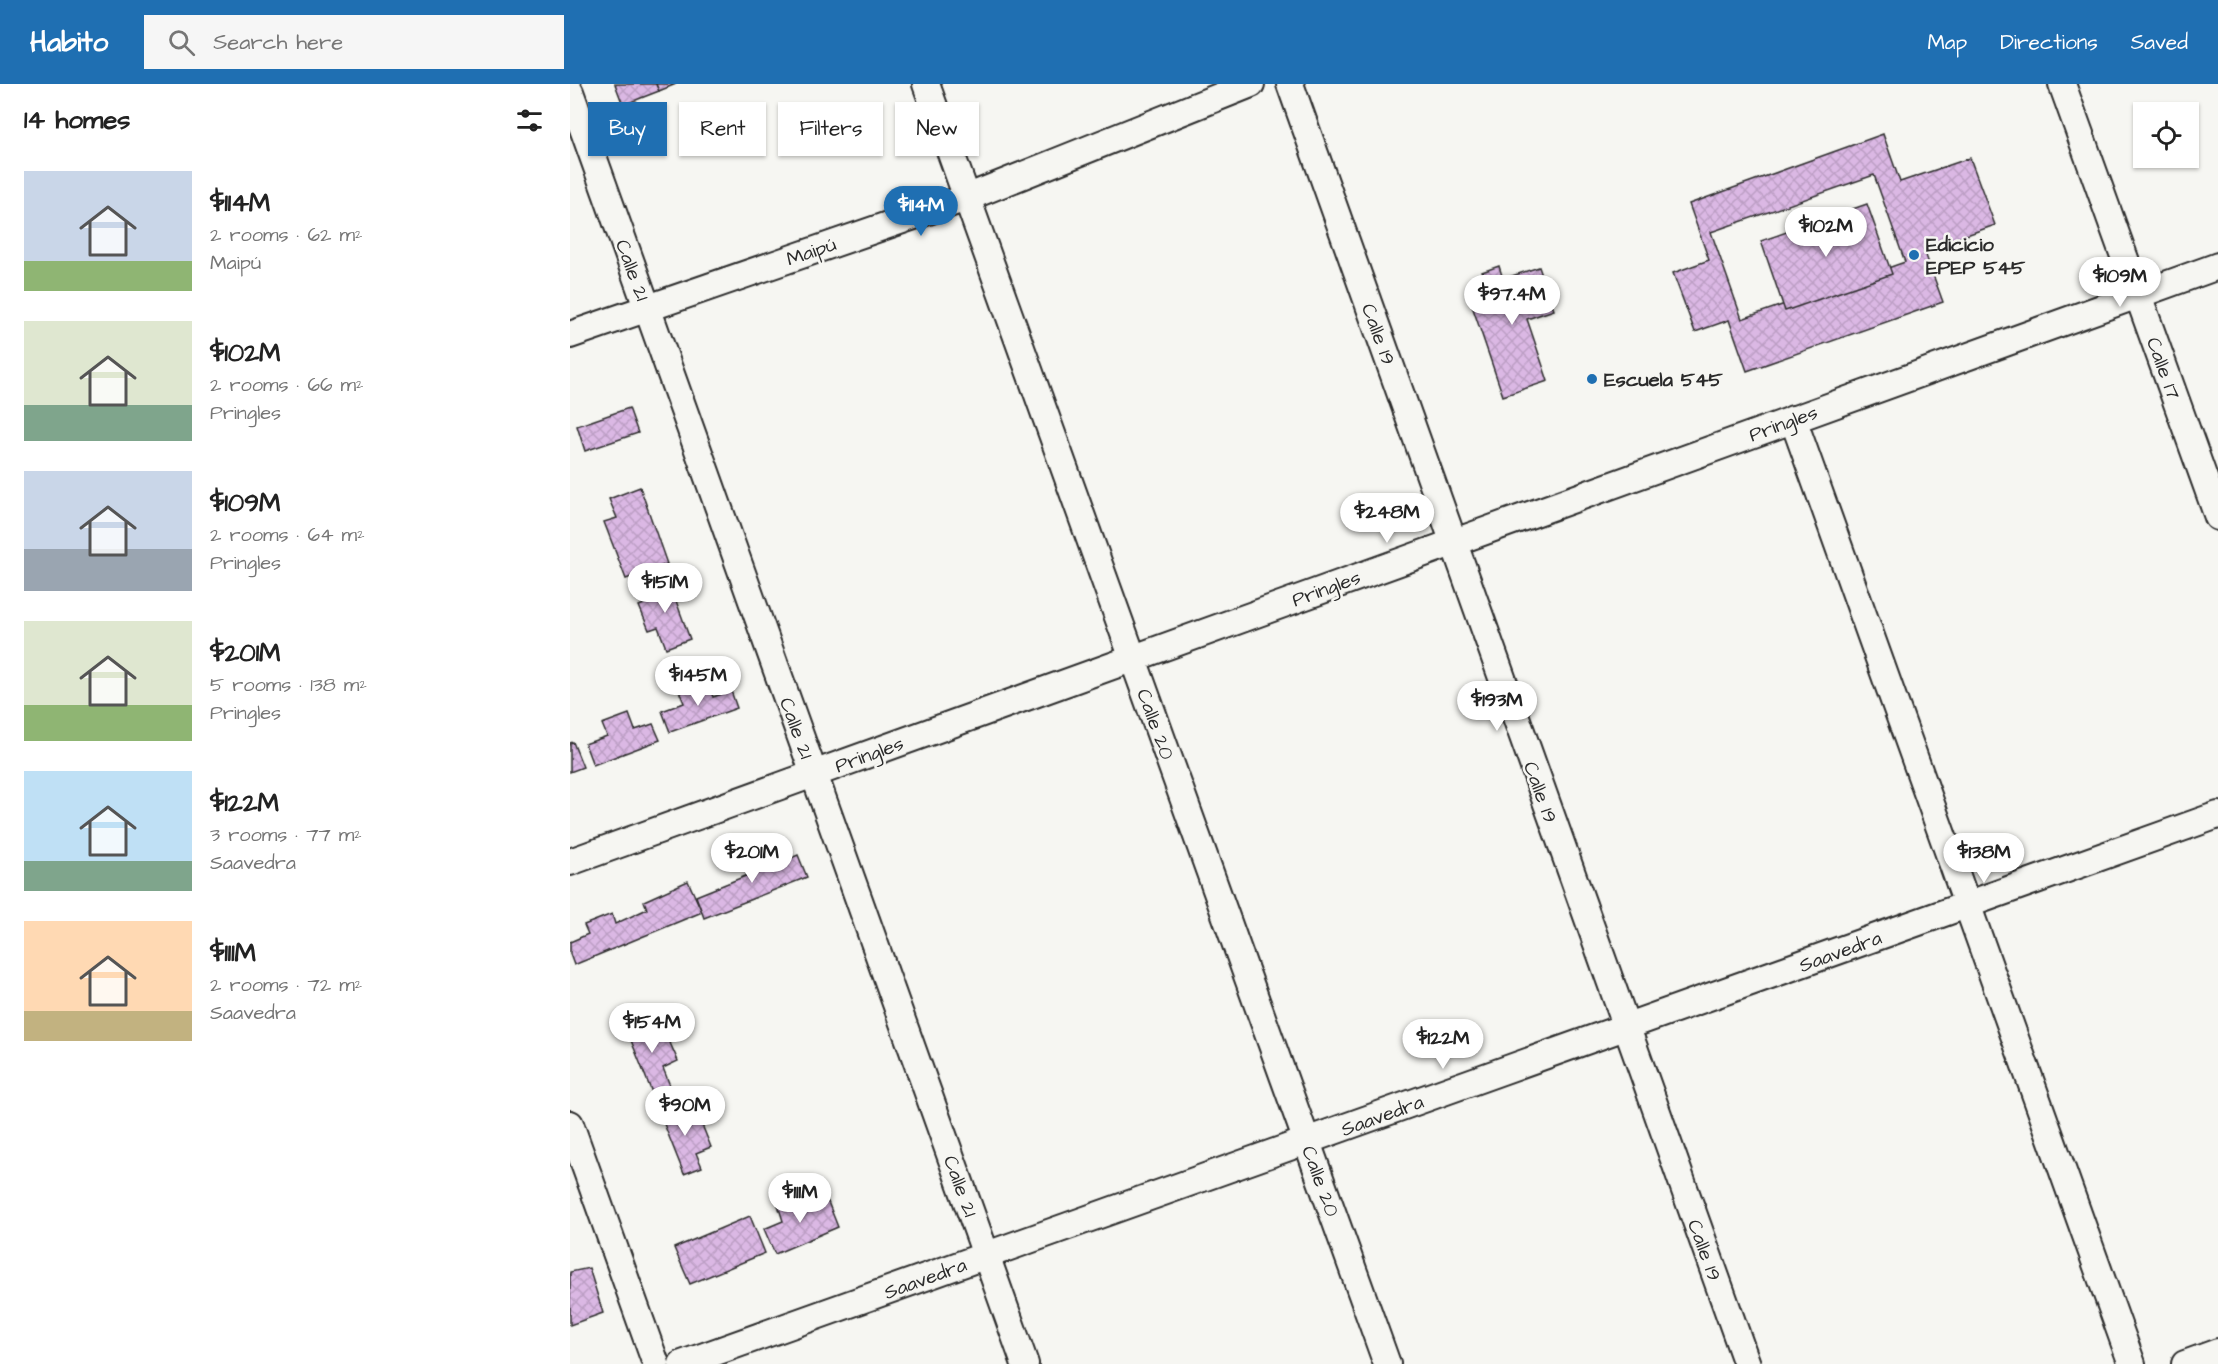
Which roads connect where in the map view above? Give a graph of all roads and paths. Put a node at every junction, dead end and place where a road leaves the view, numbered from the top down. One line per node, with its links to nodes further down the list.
1 (926, 84): 6 (street, Calle 20)
2 (1251, 84): 6 (street, Maipú)
3 (1290, 84): 13 (street, Calle 19)
4 (2062, 84): 8 (street, Calle 17)
5 (570, 92): 9 (street, Calle 21)
6 (966, 198): 9 (street, Maipú); 14 (street, Calle 20)
7 (2218, 266): 8 (street, Pringles)
8 (2138, 294): 11 (street, Pringles); 12 (street, Calle 17)
9 (647, 308): 10 (street, Maipú); 15 (street, Calle 21)
10 (570, 335)
11 (1793, 419): 13 (street, Pringles); 18 (street)
12 (2218, 517)
13 (1453, 543): 14 (street, Pringles); 19 (street, Calle 19)
14 (1133, 658): 15 (street, Pringles); 21 (street, Calle 20)
15 (813, 774): 17 (street, Pringles); 22 (street, Calle 21)
16 (2218, 815): 18 (street, Saavedra)
17 (570, 862)
18 (1969, 905): 19 (street, Saavedra); 29 (street)
19 (1625, 1029): 21 (street, Saavedra); 28 (street, Calle 19)
20 (570, 1124): 24 (street)
21 (1307, 1142): 22 (street, Saavedra); 27 (street, Calle 20)
22 (986, 1256): 25 (street, Saavedra); 26 (street, Calle 21)
23 (2218, 1352): 30 (street)
24 (656, 1364)
25 (682, 1364)
26 (1024, 1364)
27 (1387, 1364)
28 (1747, 1364)
29 (2132, 1364)
30 (2185, 1364)

